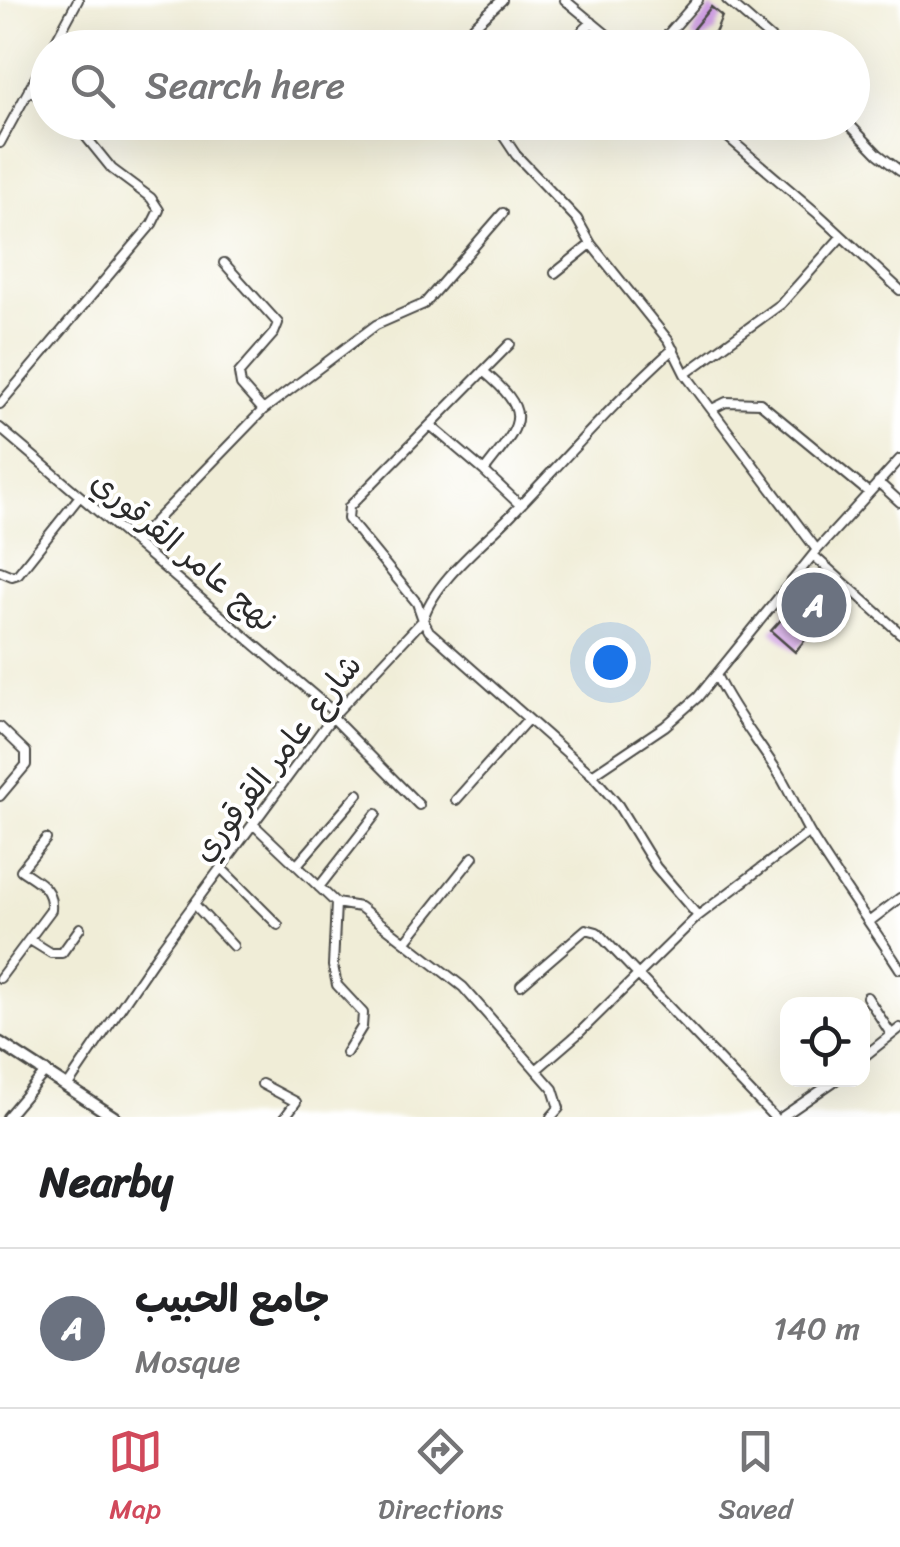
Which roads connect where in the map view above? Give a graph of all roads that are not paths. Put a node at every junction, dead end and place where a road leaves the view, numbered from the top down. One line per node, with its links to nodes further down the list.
1 (502, 0): 8 (street)
2 (565, 0): 6 (street)
3 (698, 0): 11 (street)
4 (728, 0): 12 (street)
5 (75, 1): 7 (street)
6 (592, 22): 9 (street); 10 (street)
7 (61, 30)
8 (470, 30)
9 (584, 30)
10 (602, 30)
11 (672, 30)
12 (762, 30)
13 (30, 86): 14 (street)
14 (28, 90): 19 (street)
15 (89, 140): 31 (street)
16 (506, 140): 23 (street)
17 (731, 140): 22 (street)
18 (864, 140): 20 (street)
19 (0, 143)
20 (900, 171)
21 (503, 213): 33 (street)
22 (841, 238): 26 (street); 30 (street)
23 (591, 244): 25 (street); 28 (street)
24 (224, 263): 33 (street)
25 (555, 274)
26 (900, 290)
27 (510, 344): 29 (street)
28 (673, 348): 30 (street); 42 (street, شارع عامر القرقوري)
29 (484, 371): 34 (street); 37 (street)
30 (685, 374): 32 (street)
31 (0, 404)
32 (712, 408): 39 (street); 44 (street)
33 (263, 410): 43 (street)
34 (430, 425): 37 (street); 46 (street)
35 (0, 428): 40 (street, نهج عامر القرقوري)
36 (900, 459): 38 (street)
37 (484, 471): 42 (street)
38 (878, 482): 39 (street); 41 (street)
39 (868, 492): 44 (street)
40 (80, 496): 43 (street, نهج عامر القرقوري); 45 (street)
41 (900, 502)
42 (520, 505): 46 (street, شارع عامر القرقوري)
43 (136, 541): 49 (street, نهج عامر القرقوري)
44 (815, 552): 47 (street); 48 (street)
45 (0, 572)
46 (423, 620): 49 (street, شارع عامر القرقوري); 50 (street)
47 (900, 633)
48 (717, 677): 52 (street); 59 (street)
49 (333, 715): 56 (street, نهج عامر القرقوري); 58 (street, شارع عامر القرقوري)
50 (528, 719): 52 (street); 55 (street)
51 (0, 727): 54 (street)
52 (592, 775): 68 (street)
53 (358, 794): 62 (street)
54 (0, 796)
55 (456, 800)
56 (419, 805)
57 (376, 814): 64 (street)
58 (254, 824): 62 (street); 63 (street, شارع عامر القرقوري)
59 (810, 832): 68 (street); 69 (street)
60 (46, 838): 72 (street)
61 (474, 857): 73 (street)
62 (296, 866): 64 (street)
63 (222, 869): 67 (street, شارع عامر القرقوري); 70 (street)
64 (319, 887): 66 (street)
65 (900, 898): 69 (street)
66 (336, 904): 73 (street); 84 (street)
67 (195, 906): 74 (street); 88 (street, شارع عامر القرقوري)
68 (698, 916): 76 (street)
69 (870, 921): 75 (street)
70 (278, 925)
71 (80, 928): 72 (street)
72 (30, 940): 77 (street)
73 (406, 941): 85 (street)
74 (234, 946)
75 (900, 969)
76 (637, 975): 78 (street); 85 (street); 94 (street)
77 (0, 978)
78 (521, 986)
79 (870, 1002): 81 (street)
80 (900, 1028): 81 (street)
81 (891, 1034): 83 (street)
82 (0, 1043): 86 (street)
83 (870, 1051)
84 (346, 1053)
85 (536, 1070): 93 (street)
86 (46, 1071): 88 (street); 90 (street)
87 (262, 1084): 92 (street)
88 (68, 1085): 91 (street)
89 (825, 1087): 94 (street)
90 (7, 1117)
91 (114, 1117)
92 (285, 1117)
93 (552, 1117)
94 (778, 1117)

